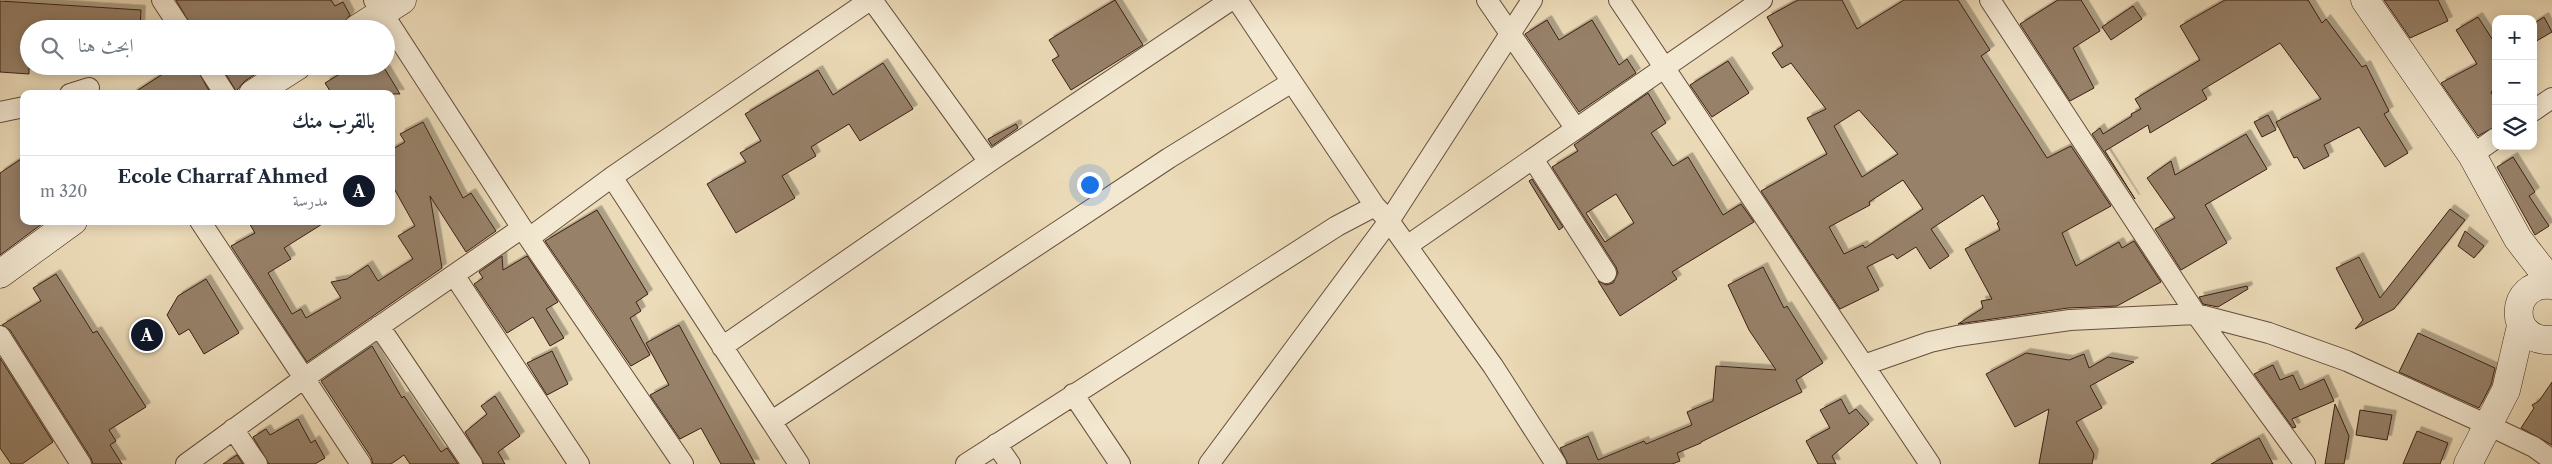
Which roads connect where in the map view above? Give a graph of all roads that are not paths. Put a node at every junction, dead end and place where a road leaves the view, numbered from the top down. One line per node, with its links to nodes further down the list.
1 (162, 0): 12 (street)
2 (871, 0): 29 (street); 30 (street)
3 (1231, 0): 29 (street)
4 (1237, 0): 18 (street)
5 (1487, 0): 14 (street)
6 (1532, 0): 14 (street)
7 (1619, 0): 15 (street)
8 (1762, 0): 15 (street)
9 (1990, 0): 43 (street)
10 (2365, 0): 27 (main road)
11 (386, 4): 13 (main road); 35 (street)
12 (175, 20)
13 (367, 20)
14 (1510, 34): 25 (street); 32 (street)
15 (1665, 67): 25 (street); 49 (street)
16 (213, 75): 19 (street)
17 (283, 75): 20 (main road)
18 (1292, 82): 31 (street); 53 (street)
19 (222, 90)
20 (258, 90)
21 (2552, 98): 22 (street)
22 (2537, 108)
23 (20, 109): 24 (street)
24 (0, 112)
25 (1576, 129): 28 (street)
26 (2492, 141): 27 (street)
27 (2472, 155): 36 (main road)
28 (1533, 159): 37 (street); 38 (street)
29 (990, 162): 48 (street)
30 (612, 177): 35 (street); 48 (street)
31 (1375, 206): 32 (street); 52 (street)
32 (1389, 220): 37 (street); 69 (street)
33 (67, 225): 39 (main road)
34 (203, 225): 50 (street)
35 (525, 233): 40 (street); 64 (street)
36 (2518, 239): 41 (main road); 42 (main road)
37 (1407, 246): 70 (street)
38 (1606, 273)
39 (0, 274)
40 (454, 275): 44 (street); 63 (street)
41 (2552, 284): 42 (main road)
42 (2521, 299): 45 (main road)
43 (2196, 314): 49 (street); 54 (street); 72 (street)
44 (379, 326): 50 (street); 62 (street)
45 (2522, 326): 47 (main road); 51 (main road)
46 (0, 336): 58 (street)
47 (2552, 340): 51 (main road)
48 (722, 347): 53 (street)
49 (1864, 365): 71 (street)
50 (303, 379): 55 (street); 61 (street)
51 (2506, 390): 54 (main road)
52 (1072, 394): 56 (street); 68 (street)
53 (772, 422): 65 (street)
54 (2490, 426): 57 (street); 73 (main road)
55 (233, 429): 59 (street); 60 (street)
56 (996, 444): 66 (street); 67 (street)
57 (2552, 460)
58 (81, 464)
59 (186, 464)
60 (257, 464)
61 (361, 464)
62 (472, 464)
63 (579, 464)
64 (683, 464)
65 (799, 464)
66 (966, 464)
67 (1010, 464)
68 (1120, 464)
69 (1209, 464)
70 (1556, 464)
71 (1930, 464)
72 (2305, 464)
73 (2468, 464)

